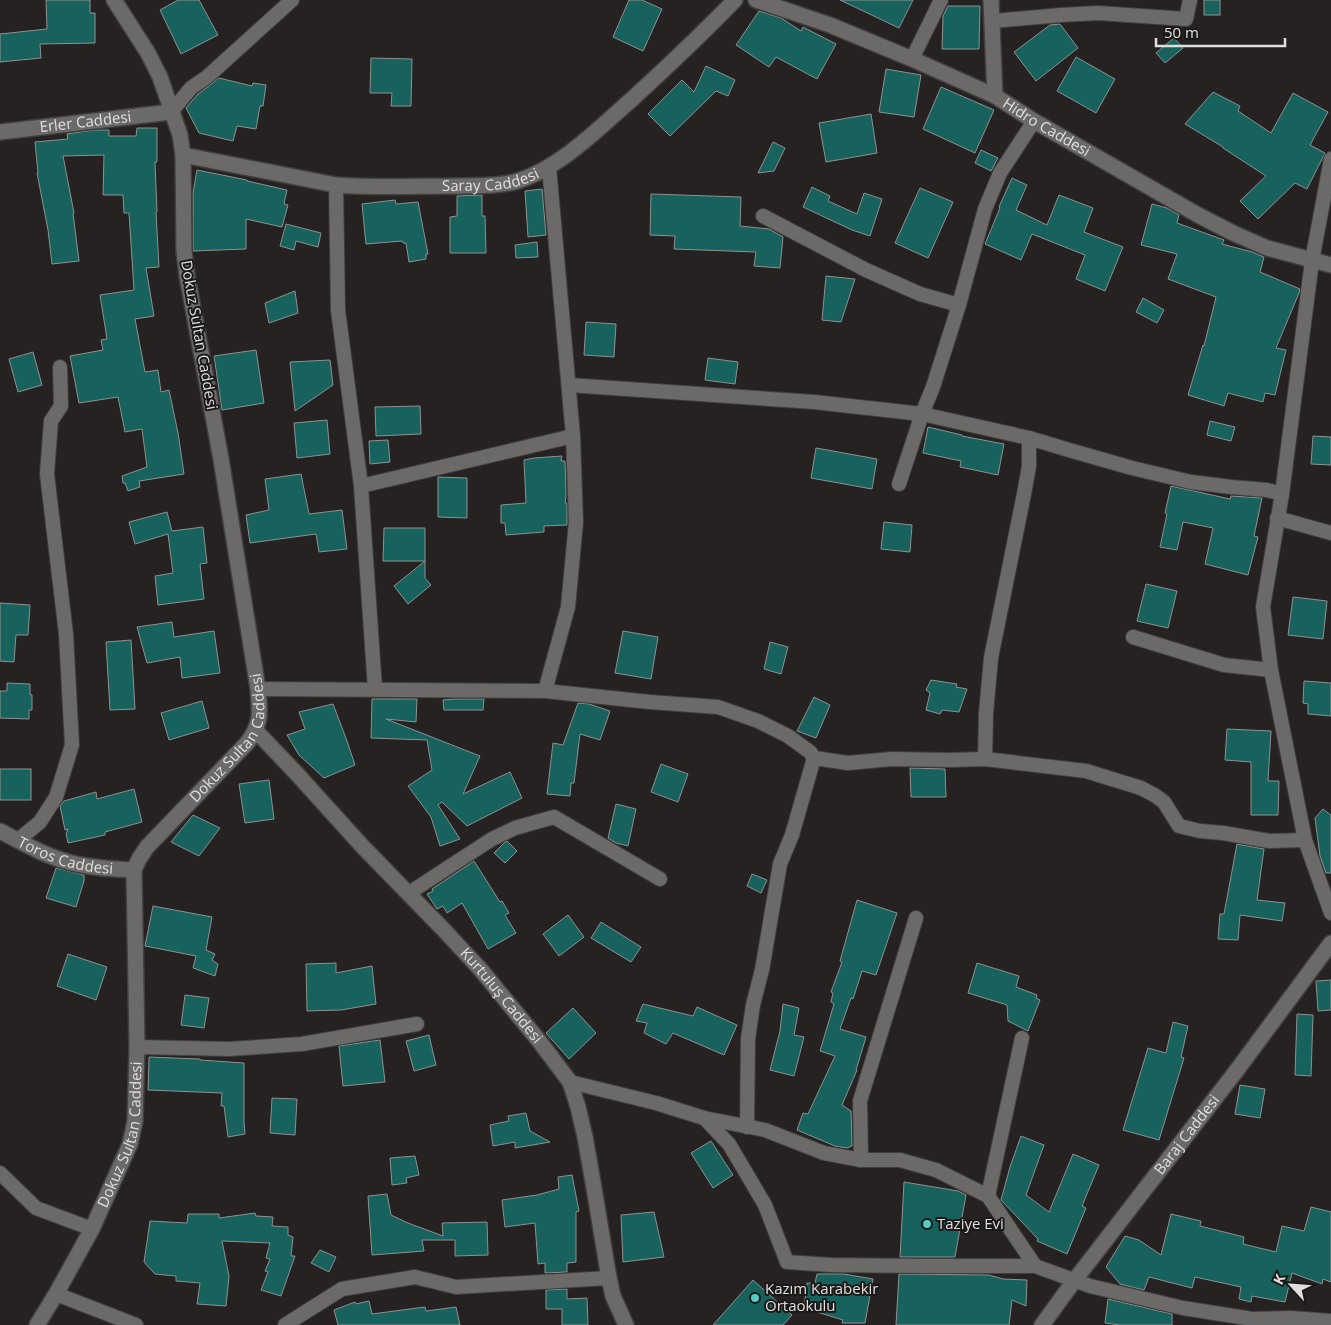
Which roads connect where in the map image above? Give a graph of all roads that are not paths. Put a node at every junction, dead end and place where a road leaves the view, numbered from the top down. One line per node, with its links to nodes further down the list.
1 (114, 0): 11 (street, Dokuz Sultan Caddesi)
2 (292, 0): 11 (street)
3 (735, 0): 16 (street, Saray Caddesi)
4 (756, 0): 9 (street, Hidro Caddesi)
5 (941, 0): 9 (street)
6 (991, 0): 8 (street)
7 (1190, 0): 8 (street)
8 (993, 21): 10 (street)
9 (912, 58): 10 (street, Hidro Caddesi)
10 (995, 96): 12 (street, Hidro Caddesi)
11 (171, 112): 13 (street, Erler Caddesi); 14 (street, Dokuz Sultan Caddesi)
12 (1034, 121): 19 (street, Hidro Caddesi); 21 (street)
13 (0, 132)
14 (183, 155): 17 (street, Saray Caddesi); 34 (street, Dokuz Sultan Caddesi)
15 (1331, 159): 19 (street)
16 (549, 167): 17 (street, Saray Caddesi); 23 (street)
17 (336, 185): 28 (street)
18 (763, 216): 21 (street)
19 (1312, 261): 20 (street, Hidro Caddesi); 29 (street)
20 (1331, 265)
21 (959, 305): 24 (street)
22 (60, 367): 41 (street)
23 (569, 386): 24 (street); 25 (street)
24 (922, 414): 26 (street); 27 (street)
25 (572, 436): 28 (street); 36 (street)
26 (1029, 438): 29 (street); 39 (street)
27 (899, 484)
28 (361, 486): 35 (street)
29 (1282, 494): 30 (street)
30 (1277, 518): 31 (street); 33 (street)
31 (1331, 533)
32 (1133, 637): 33 (street)
33 (1271, 670): 42 (street)
34 (258, 689): 35 (street); 37 (street, Dokuz Sultan Caddesi)
35 (375, 690): 36 (street)
36 (545, 691): 38 (street)
37 (256, 731): 43 (street, Dokuz Sultan Caddesi); 45 (street, Kurtuluş Caddesi)
38 (814, 758): 39 (street); 54 (street)
39 (985, 759): 42 (street)
40 (0, 831): 41 (street, Toros Caddesi)
41 (18, 840): 43 (street, Toros Caddesi)
42 (1305, 840): 46 (street)
43 (134, 870): 51 (street, Dokuz Sultan Caddesi)
44 (660, 879): 45 (street)
45 (409, 893): 52 (street, Kurtuluş Caddesi)
46 (1331, 913)
47 (916, 918): 55 (street)
48 (1331, 943): 61 (street, Baraj Caddesi)
49 (417, 1024): 51 (street)
50 (1022, 1038): 57 (street)
51 (137, 1047): 58 (street, Dokuz Sultan Caddesi)
52 (570, 1082): 53 (street); 60 (street, Kurtuluş Caddesi)
53 (704, 1118): 54 (street); 59 (street)
54 (747, 1127): 55 (street)
55 (861, 1160): 57 (street)
56 (0, 1173): 58 (street)
57 (988, 1196): 59 (street)
58 (92, 1229): 62 (street, Dokuz Sultan Caddesi)
59 (1035, 1266): 61 (street)
60 (609, 1278): 66 (street); 67 (street, Kurtuluş Caddesi)
61 (1074, 1281): 63 (street); 68 (street, Baraj Caddesi)
62 (56, 1294): 64 (street, Dokuz Sultan Caddesi); 65 (street)
63 (1331, 1321)
64 (37, 1325)
65 (136, 1325)
66 (285, 1325)
67 (626, 1325)
68 (1042, 1325)

